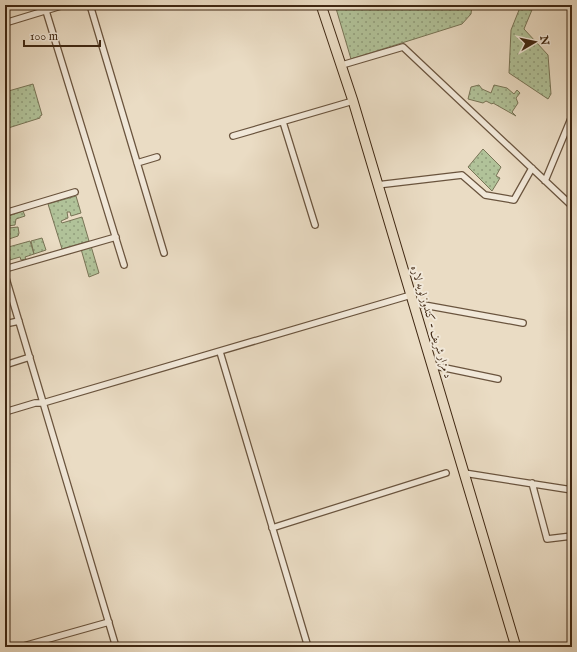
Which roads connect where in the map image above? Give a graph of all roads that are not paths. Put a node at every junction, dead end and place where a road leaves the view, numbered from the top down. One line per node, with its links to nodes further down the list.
1 (64, 5): 4 (street)
2 (90, 5): 12 (street)
3 (321, 5): 6 (main road, د مزار شریف - کندوز لویه لاره)
4 (46, 11): 5 (street); 20 (street)
5 (5, 23)
6 (342, 65): 7 (main road, د مزار شریف - کندوز لویه لاره); 13 (street)
7 (353, 101): 9 (street); 15 (main road, د مزار شریف - کندوز لویه لاره)
8 (572, 116): 14 (street)
9 (284, 122): 10 (street); 19 (street)
10 (233, 136)
11 (157, 157): 12 (street)
12 (137, 163): 21 (street)
13 (532, 168): 14 (street); 15 (street)
14 (545, 180): 17 (street)
15 (377, 185): 25 (main road, د مزار شریف - کندوز لویه لاره)
16 (75, 192): 18 (street)
17 (572, 206)
18 (5, 213)
19 (315, 225)
20 (116, 237): 22 (street); 23 (street)
21 (164, 253)
22 (124, 265)
23 (5, 269)
24 (6, 279): 26 (street)
25 (412, 299): 27 (street); 29 (street); 32 (main road, د مزار شریف - کندوز لویه لاره)
26 (19, 321): 28 (street); 30 (street)
27 (522, 323)
28 (5, 324)
29 (220, 352): 34 (street); 40 (street)
30 (30, 357): 31 (street); 34 (street)
31 (5, 365)
32 (432, 365): 33 (street); 37 (main road, د مزار شریف - کندوز لویه لاره)
33 (498, 379)
34 (43, 403): 35 (street); 42 (street)
35 (5, 412)
36 (446, 473): 40 (street)
37 (464, 473): 38 (street); 46 (main road, د مزار شریف - کندوز لویه لاره)
38 (532, 483): 39 (street); 41 (street)
39 (572, 490)
40 (272, 528): 45 (street)
41 (572, 536)
42 (109, 622): 43 (street); 44 (street)
43 (20, 647)
44 (116, 647)
45 (308, 647)
46 (516, 647)

